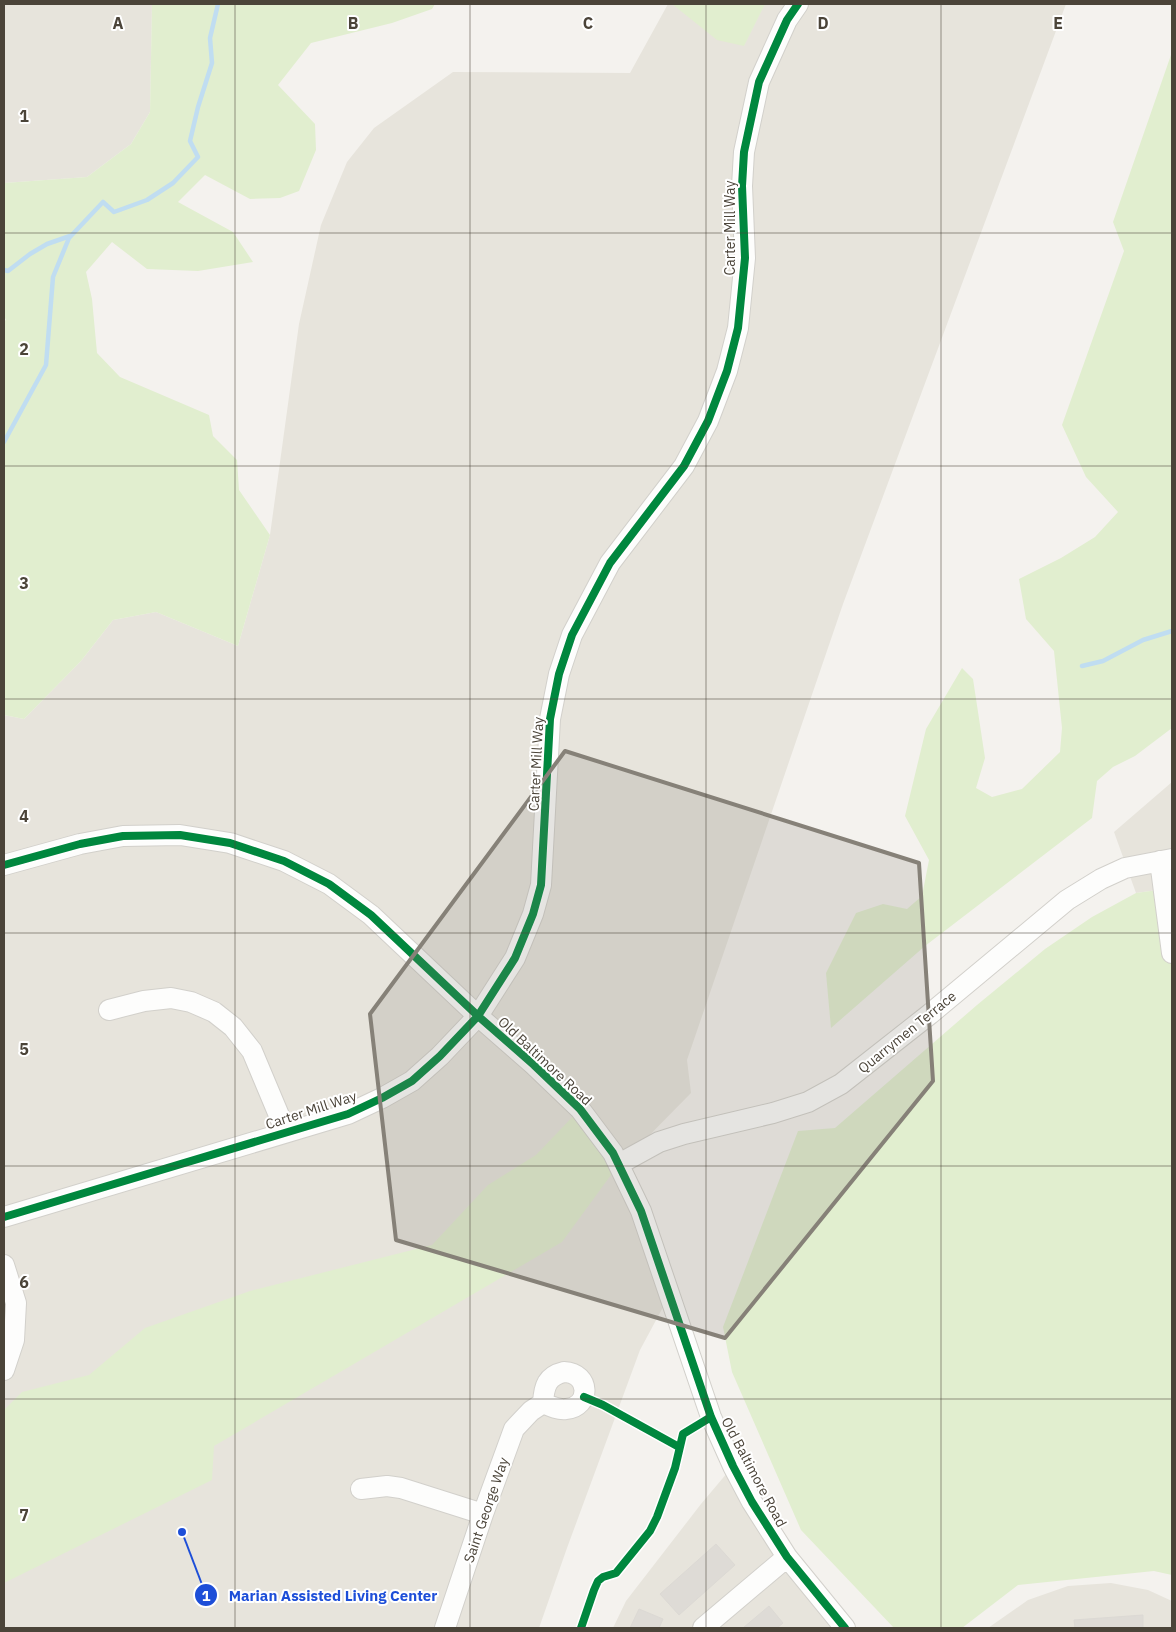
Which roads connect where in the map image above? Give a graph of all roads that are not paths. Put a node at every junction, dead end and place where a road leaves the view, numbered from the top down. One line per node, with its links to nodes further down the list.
1 (798, 4): 6 (street, Carter Mill Way)
2 (1166, 860): 4 (street); 8 (street, Quarrymen Terrace)
3 (4, 865): 6 (street, Old Baltimore Road)
4 (1172, 946)
5 (109, 1010): 7 (street)
6 (478, 1016): 7 (street, Carter Mill Way); 8 (street, Old Baltimore Road)
7 (286, 1132): 9 (street, Carter Mill Way)
8 (619, 1164): 15 (street, Old Baltimore Road)
9 (4, 1217)
10 (4, 1265): 11 (street)
11 (4, 1370)
12 (543, 1403): 14 (street, Saint George Way)
13 (361, 1489): 14 (street)
14 (483, 1514): 16 (street, Saint George Way)
15 (787, 1557): 17 (street); 18 (street, Old Baltimore Road)
16 (445, 1628)
17 (703, 1628)
18 (845, 1628)

